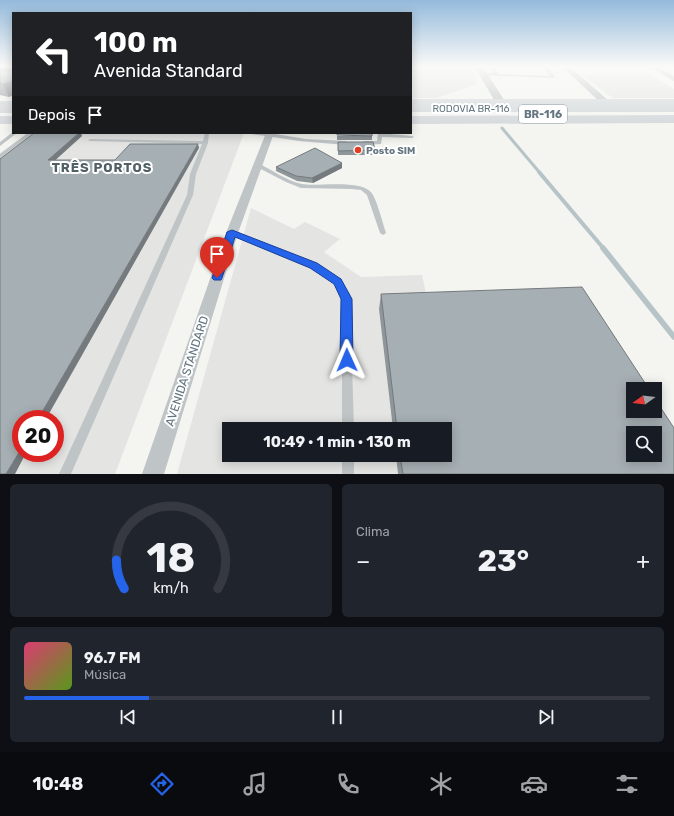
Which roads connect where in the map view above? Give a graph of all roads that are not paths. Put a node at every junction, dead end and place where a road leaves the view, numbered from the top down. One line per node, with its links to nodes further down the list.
1 (493, 89): 5 (street)
2 (591, 89): 6 (street)
3 (412, 102): 5 (main road, RODOVIA BR-116)
4 (674, 102): 6 (main road, RODOVIA BR-116)
5 (501, 103): 6 (main road, RODOVIA BR-116)
6 (606, 103)
7 (0, 104): 8 (main road)
8 (12, 104)
9 (412, 108): 10 (highway, RODOVIA BR-116 / BR-116)
10 (674, 108)
11 (0, 109): 12 (highway)
12 (12, 109)
13 (0, 114): 14 (highway)
14 (12, 114)
15 (412, 114): 16 (highway, RODOVIA BR-116 / BR-116)
16 (541, 114): 17 (highway, RODOVIA BR-116 / BR-116); 22 (highway)
17 (674, 114)
18 (674, 119): 22 (main road)
19 (0, 120): 20 (main road)
20 (12, 120)
21 (412, 120): 22 (main road)
22 (602, 120)
23 (14, 134): 32 (lane)
24 (30, 134): 33 (lane)
25 (207, 134): 31 (lane)
26 (270, 134): 34 (street, AVENIDA STANDARD)
27 (274, 134): 28 (lane)
28 (380, 134): 29 (lane)
29 (412, 137)
30 (90, 140): 31 (lane)
31 (204, 143): 39 (lane)
32 (0, 144)
33 (0, 156)
34 (257, 165): 35 (street, AVENIDA STANDARD); 36 (lane)
35 (232, 232): 37 (lane); 40 (street, AVENIDA STANDARD)
36 (383, 233)
37 (348, 422)
38 (348, 462): 41 (lane)
39 (65, 474)
40 (153, 474)
41 (348, 474)

